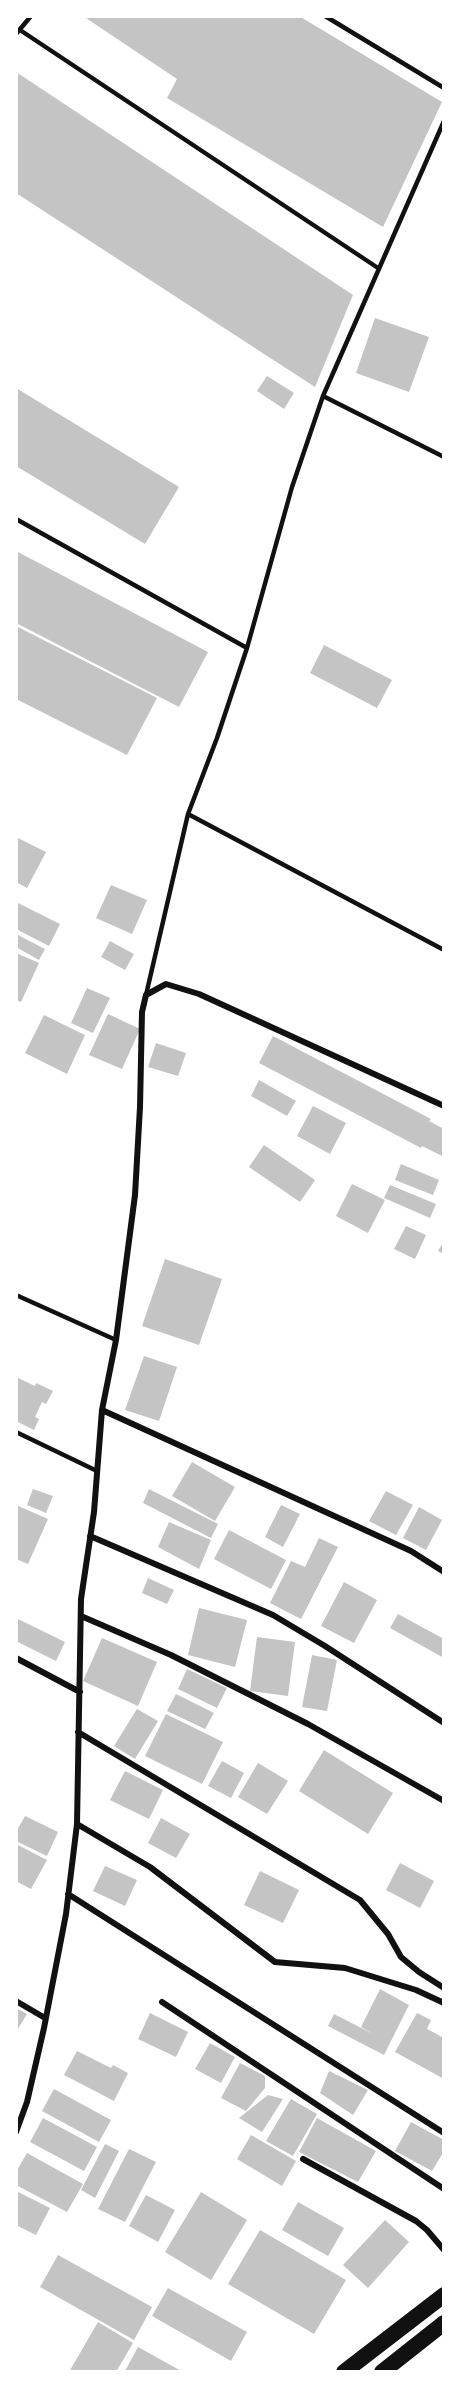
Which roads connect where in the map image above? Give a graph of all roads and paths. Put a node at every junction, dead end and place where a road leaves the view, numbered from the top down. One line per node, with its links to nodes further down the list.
1 (31, 16): 3 (lane)
2 (325, 16): 4 (lane)
3 (18, 32): 6 (lane)
4 (444, 88)
5 (444, 121): 6 (lane)
6 (378, 268): 7 (lane)
7 (323, 396): 8 (lane); 10 (lane)
8 (444, 457)
9 (16, 519): 10 (lane)
10 (247, 648): 11 (lane)
11 (188, 814): 12 (lane); 13 (lane)
12 (444, 950)
13 (146, 995): 14 (street); 16 (street)
14 (444, 1106)
15 (16, 1295): 16 (lane)
16 (116, 1340): 17 (street)
17 (102, 1410): 19 (street); 21 (street)
18 (16, 1432): 19 (lane)
19 (97, 1472): 20 (street)
20 (90, 1536): 22 (street); 25 (street)
21 (444, 1572)
22 (81, 1616): 24 (street); 27 (street)
23 (16, 1658): 24 (street)
24 (80, 1692): 26 (street)
25 (444, 1724)
26 (78, 1732): 28 (street); 30 (street)
27 (444, 1801)
28 (77, 1824): 29 (street); 33 (street)
29 (68, 1894): 34 (street); 36 (street)
30 (444, 1988)
31 (16, 2001): 34 (street)
32 (162, 2002): 38 (street)
33 (444, 2003)
34 (45, 2018): 35 (street)
35 (16, 2132)
36 (444, 2133)
37 (303, 2159): 39 (street)
38 (444, 2189)
39 (444, 2250)
40 (444, 2295): 42 (highway)
41 (444, 2323): 43 (highway)
42 (382, 2342): 43 (highway); 44 (highway)
43 (397, 2360): 45 (highway)
44 (344, 2372)
45 (382, 2372)

